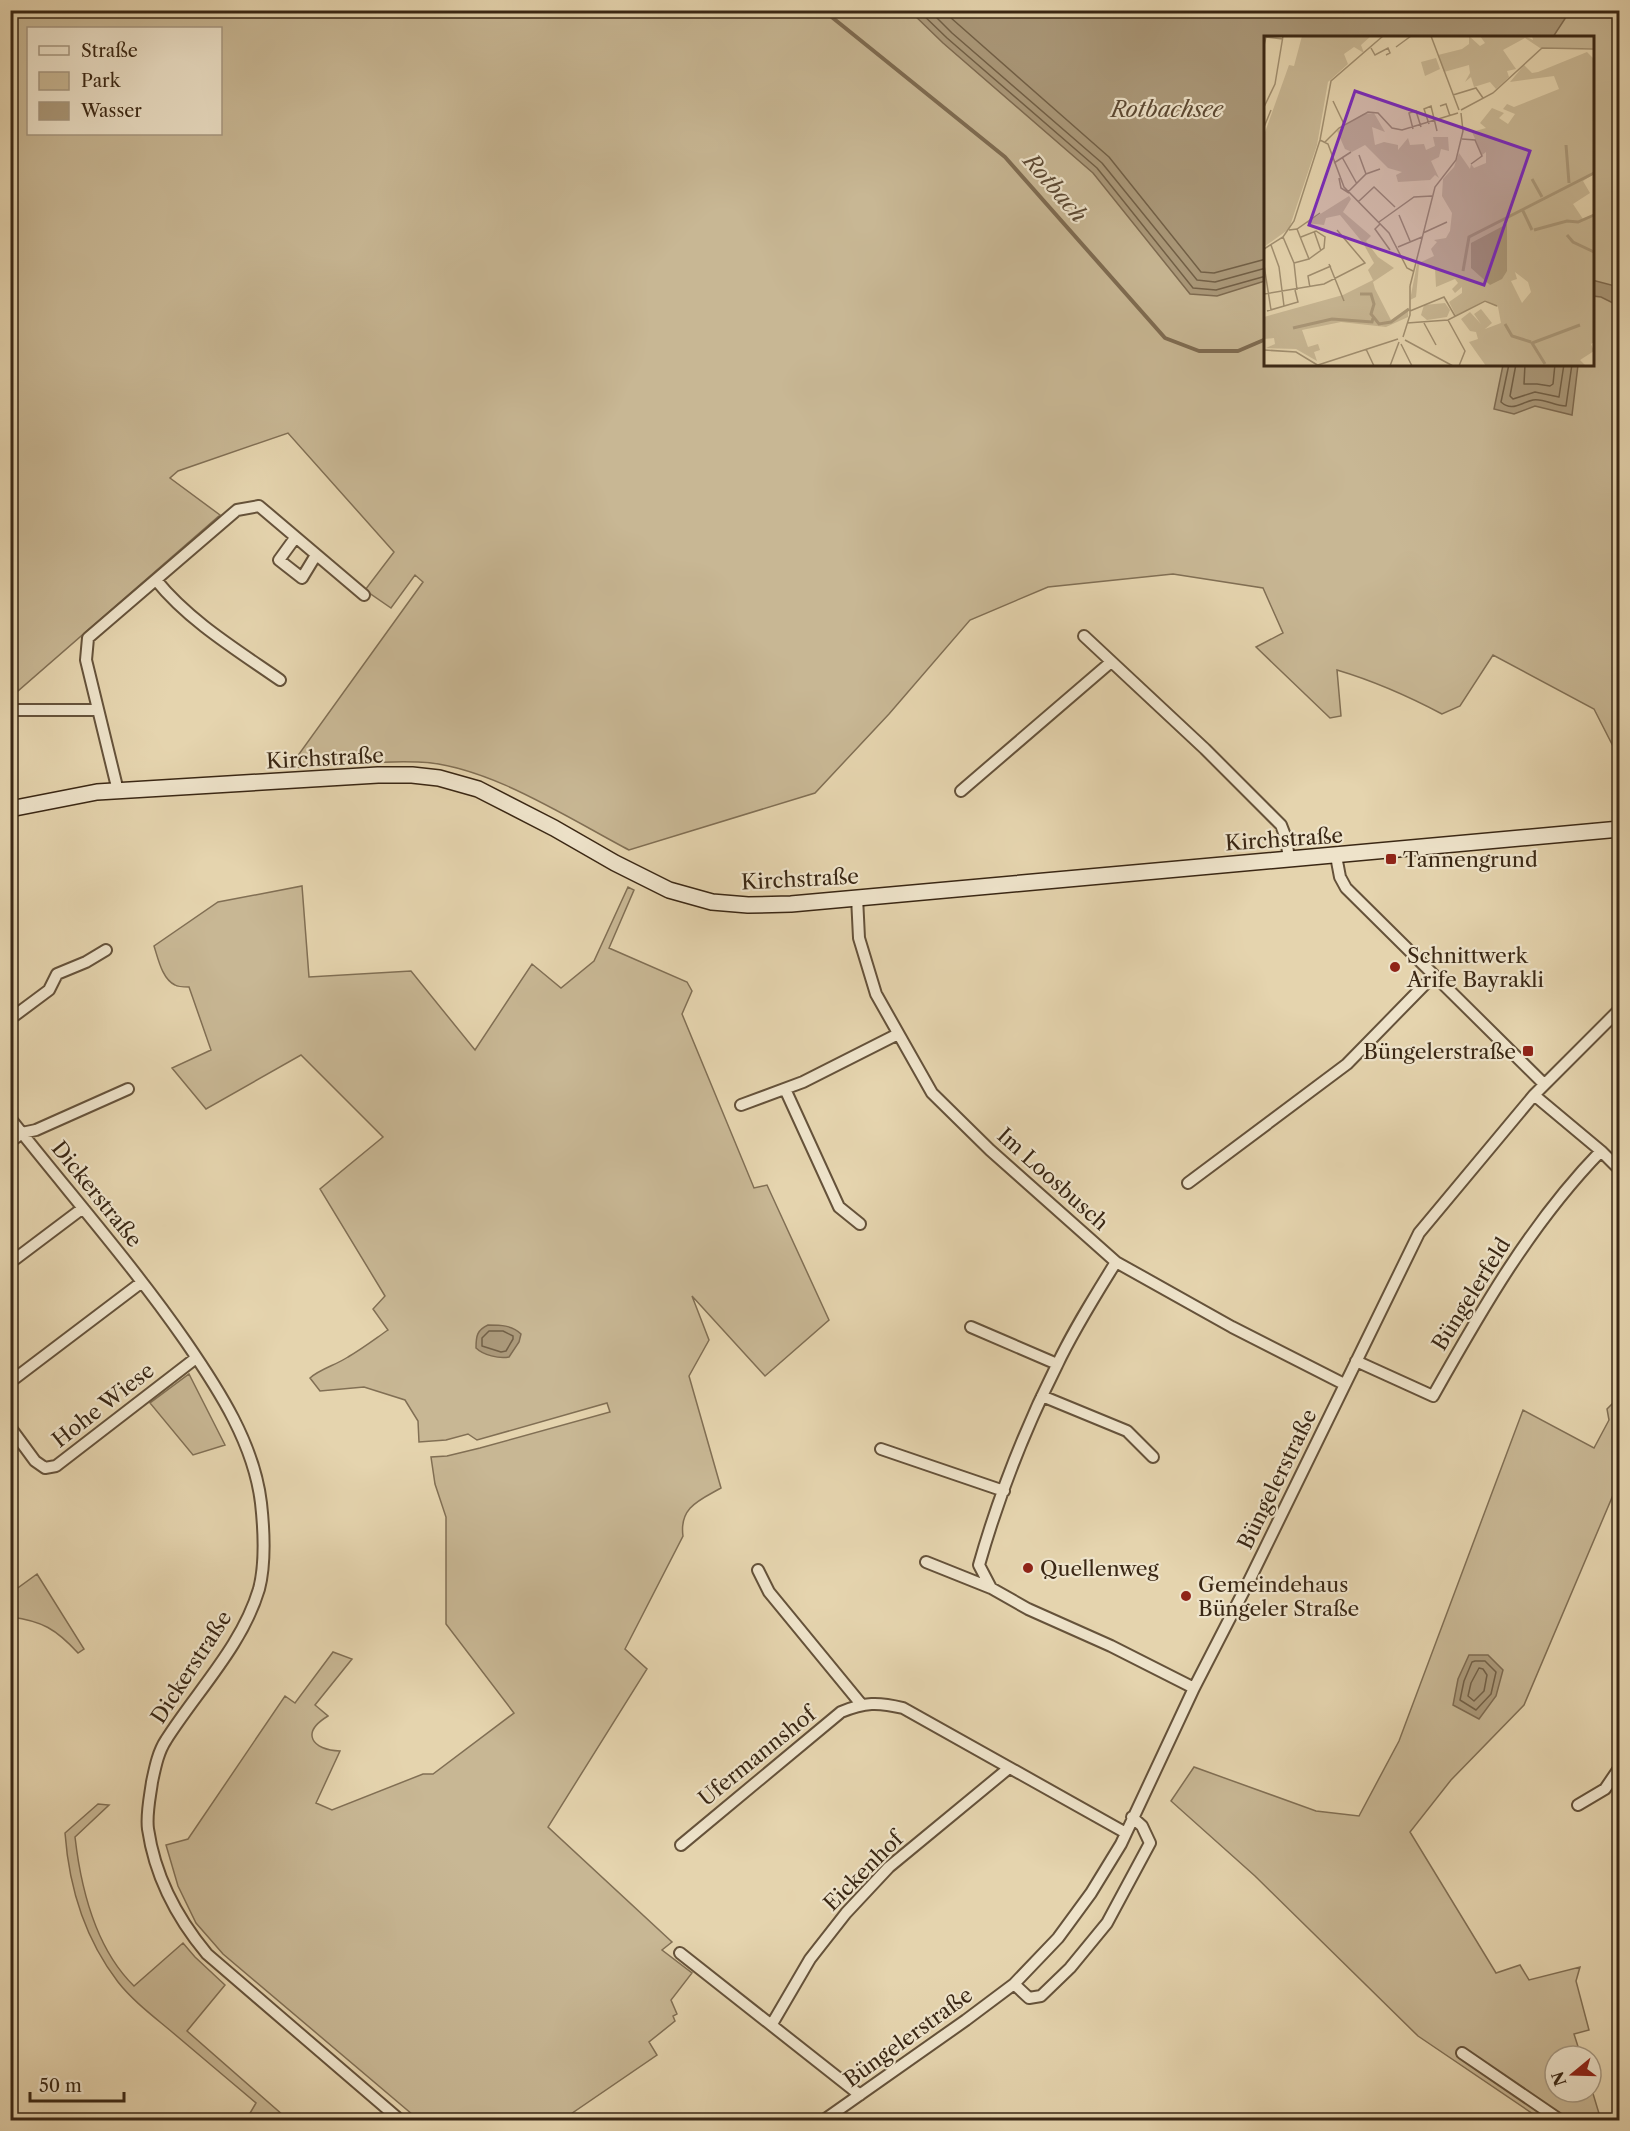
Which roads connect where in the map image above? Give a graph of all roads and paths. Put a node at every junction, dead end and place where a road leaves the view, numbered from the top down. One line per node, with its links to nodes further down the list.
1 (295, 538): 2 (street); 2 (street); 3 (street)
2 (316, 555): 4 (street)
3 (156, 580): 7 (street); 9 (street)
4 (364, 595)
5 (1084, 636): 6 (street)
6 (1111, 662): 11 (street); 15 (street)
7 (280, 680)
8 (10, 710): 9 (street)
9 (98, 710): 10 (street)
10 (118, 791): 12 (street, Kirchstraße); 16 (street, Kirchstraße)
11 (960, 791)
12 (10, 809)
13 (1620, 830): 14 (street, Kirchstraße)
14 (1336, 856): 15 (street, Kirchstraße); 18 (street)
15 (1289, 859): 16 (street, Kirchstraße)
16 (857, 897): 21 (street, Im Loosbusch)
17 (106, 951): 20 (street)
18 (1434, 975): 22 (street); 32 (street)
19 (1620, 1009): 22 (street, Büngelerstraße)
20 (10, 1019)
21 (898, 1034): 24 (street); 35 (street, Im Loosbusch)
22 (1544, 1084): 25 (street, Büngelerstraße)
23 (128, 1089): 28 (street, Dickerstraße)
24 (784, 1089): 26 (street); 34 (street)
25 (1534, 1095): 30 (street); 40 (street, Büngelerstraße)
26 (741, 1105)
27 (10, 1118): 28 (street, Dickerstraße)
28 (22, 1133): 29 (street); 33 (street, Dickerstraße)
29 (10, 1142)
30 (1601, 1151): 31 (street); 40 (street, Büngelerfeld)
31 (1620, 1170)
32 (1188, 1183)
33 (83, 1208): 36 (street); 37 (street, Dickerstraße)
34 (860, 1224)
35 (1116, 1262): 41 (street); 43 (street, Im Loosbusch)
36 (10, 1263)
37 (142, 1282): 39 (street, Dickerstraße); 42 (street)
38 (971, 1327): 41 (street)
39 (196, 1358): 45 (street, Hohe Wiese); 65 (street, Dickerstraße)
40 (1356, 1361): 43 (street, Büngelerstraße)
41 (1057, 1364): 44 (street)
42 (10, 1382)
43 (1344, 1384): 52 (street, Büngelerstraße)
44 (1042, 1396): 47 (street); 48 (street)
45 (10, 1427)
46 (881, 1449): 48 (street)
47 (1153, 1457)
48 (1004, 1491): 51 (street)
49 (926, 1562): 51 (street)
50 (758, 1570): 53 (street)
51 (991, 1588): 52 (street)
52 (1194, 1688): 57 (street, Büngelerstraße)
53 (861, 1704): 55 (street); 59 (street, Ufermannshof)
54 (1620, 1767): 56 (street)
55 (1009, 1768): 58 (street); 62 (street, Eickenhof)
56 (1578, 1805)
57 (1132, 1817): 58 (street, Büngelerstraße); 61 (street)
58 (1126, 1833): 61 (street, Büngelerstraße)
59 (681, 1845)
60 (681, 1953): 62 (street)
61 (1014, 1983): 64 (street, Büngelerstraße)
62 (772, 2024): 64 (street)
63 (1462, 2053): 67 (street)
64 (860, 2095): 66 (street, Büngelerstraße)
65 (400, 2121)
66 (824, 2121)
67 (1560, 2121)

